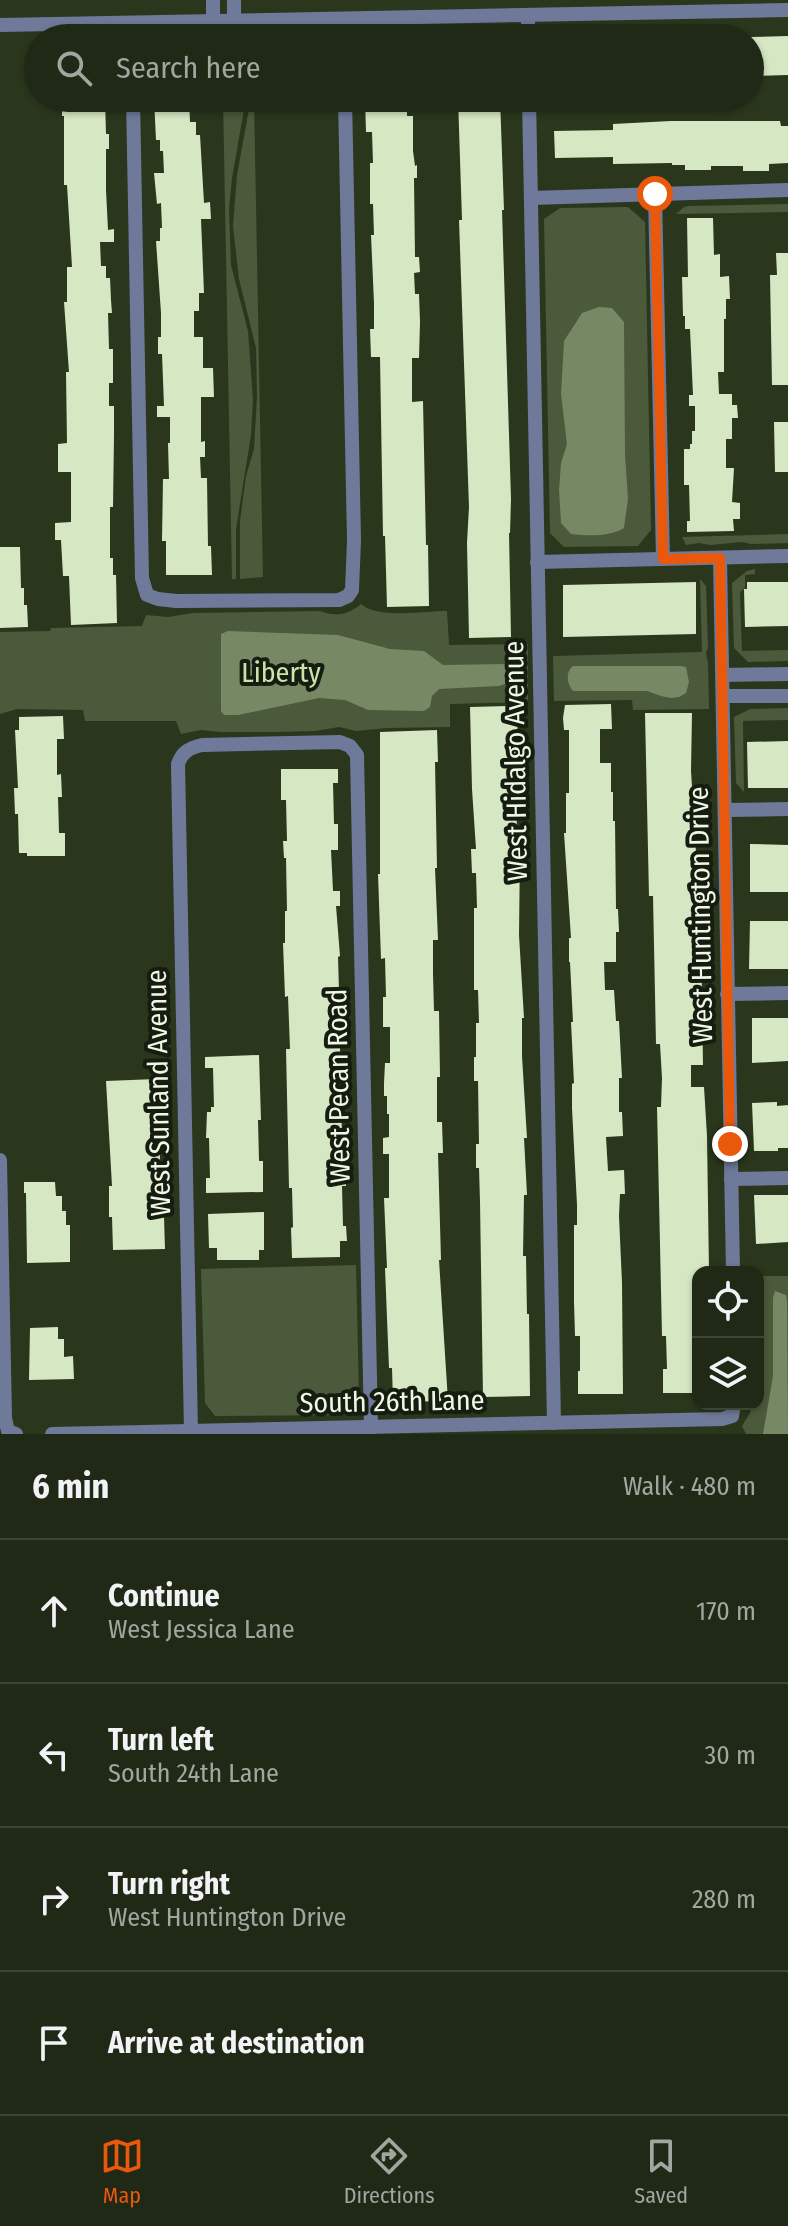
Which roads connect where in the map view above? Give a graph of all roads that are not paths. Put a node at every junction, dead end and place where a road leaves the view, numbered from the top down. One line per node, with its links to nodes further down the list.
1 (213, 0): 7 (street)
2 (234, 0): 6 (street)
3 (788, 10): 4 (street)
4 (528, 16): 5 (street); 12 (street)
5 (344, 19): 6 (street); 11 (street)
6 (234, 20): 7 (street)
7 (213, 21): 8 (street)
8 (131, 22): 10 (street)
9 (24, 24): 13 (street)
10 (44, 24)
11 (344, 24)
12 (528, 24)
13 (0, 25)
14 (133, 112): 15 (street)
15 (345, 112)
16 (529, 112): 19 (street, West Hidalgo Avenue)
17 (788, 190): 18 (street)
18 (655, 194): 19 (street); 22 (street)
19 (531, 198): 23 (street, West Hidalgo Avenue)
20 (788, 556): 21 (street)
21 (720, 558): 22 (street); 25 (street, West Huntington Drive)
22 (663, 559): 23 (street)
23 (537, 562): 39 (street, West Hidalgo Avenue)
24 (788, 674): 25 (street)
25 (723, 675): 26 (street, West Huntington Drive)
26 (723, 696): 27 (street); 30 (street, West Huntington Drive)
27 (788, 696)
28 (182, 754): 40 (street, West Pecan Road); 41 (street, West Sunland Avenue)
29 (788, 809): 30 (street)
30 (725, 810): 32 (street, West Huntington Drive)
31 (788, 993): 32 (street)
32 (727, 994): 35 (street, West Huntington Drive)
33 (0, 1160): 37 (street)
34 (788, 1178): 35 (street)
35 (731, 1179): 36 (street, West Huntington Drive)
36 (733, 1266)
37 (2, 1350): 42 (street)
38 (733, 1410): 39 (street, South 26th Lane)
39 (554, 1423): 40 (street, South 26th Lane)
40 (371, 1428): 41 (street, South 26th Lane)
41 (191, 1431): 43 (street, South 26th Lane)
42 (12, 1432)
43 (52, 1434)

